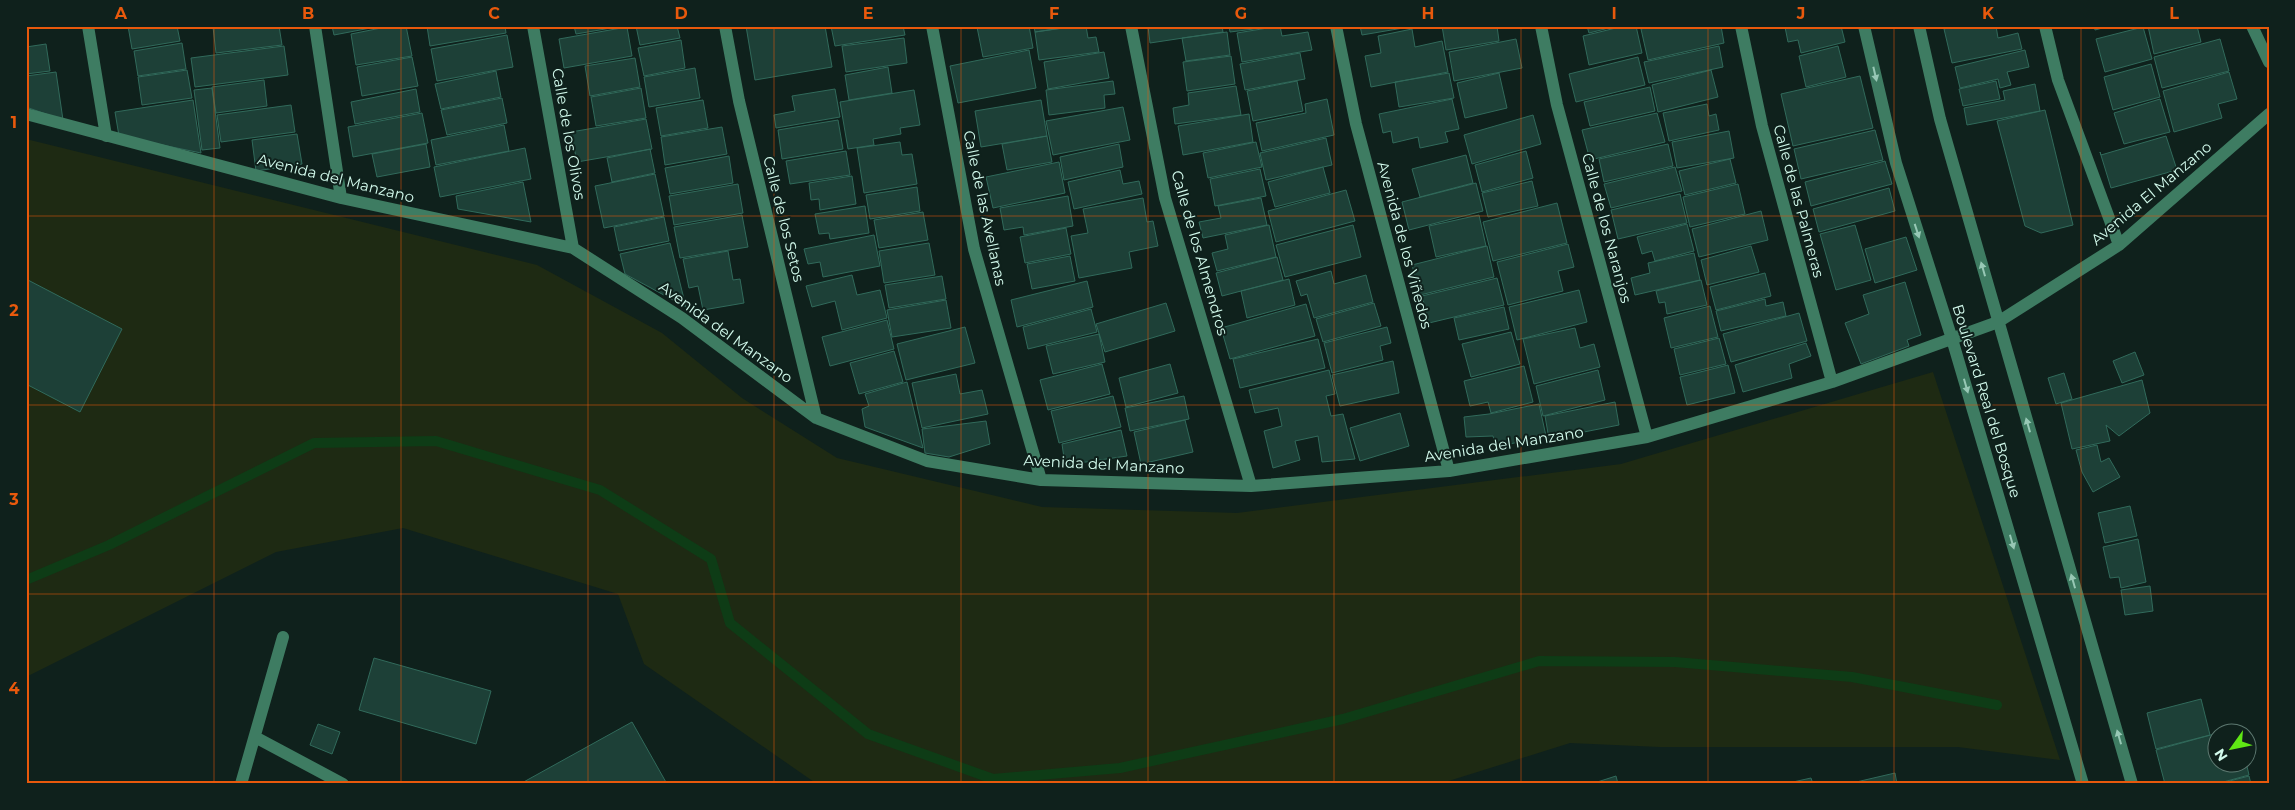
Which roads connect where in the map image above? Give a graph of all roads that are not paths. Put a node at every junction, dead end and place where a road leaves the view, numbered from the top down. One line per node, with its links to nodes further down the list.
1 (88, 26): 17 (street)
2 (315, 26): 18 (street)
3 (533, 26): 20 (street, Calle de los Olivos)
4 (725, 26): 24 (street, Calle de los Setos)
5 (932, 26): 27 (street, Calle de las Avellanas)
6 (1130, 26): 28 (street, Calle de los Almendros)
7 (1336, 26): 26 (street, Avenida de los Viñedos)
8 (1541, 26): 25 (street, Calle de los Naranjos)
9 (1741, 26): 23 (street, Calle de las Palmeras)
10 (1864, 26): 22 (street, Boulevard Real del Bosque, one-way to 22)
11 (1919, 26): 21 (street, Boulevard Real del Bosque, one-way to 11)
12 (2045, 26): 19 (street)
13 (2252, 26): 14 (street)
14 (2269, 62)
15 (26, 114): 17 (street, Avenida del Manzano)
16 (2269, 114): 19 (street, Avenida El Manzano)
17 (106, 136): 18 (street, Avenida del Manzano)
18 (341, 198): 20 (street, Avenida del Manzano)
19 (2119, 244): 21 (street, Avenida El Manzano)
20 (573, 248): 24 (street, Avenida del Manzano)
21 (1998, 322): 22 (street, Avenida del Manzano); 34 (street, Boulevard Real del Bosque, one-way to 21)
22 (1952, 339): 23 (street, Avenida del Manzano); 33 (street, Boulevard Real del Bosque, one-way to 33)
23 (1832, 382): 25 (street, Avenida del Manzano)
24 (816, 418): 27 (street, Avenida del Manzano)
25 (1647, 437): 26 (street, Avenida del Manzano)
26 (1448, 471): 28 (street, Avenida del Manzano)
27 (1041, 480): 28 (street, Avenida del Manzano)
28 (1251, 486)
29 (283, 637): 30 (street)
30 (255, 737): 31 (street); 32 (street)
31 (241, 784)
32 (343, 784)
33 (2083, 784)
34 (2132, 784)

